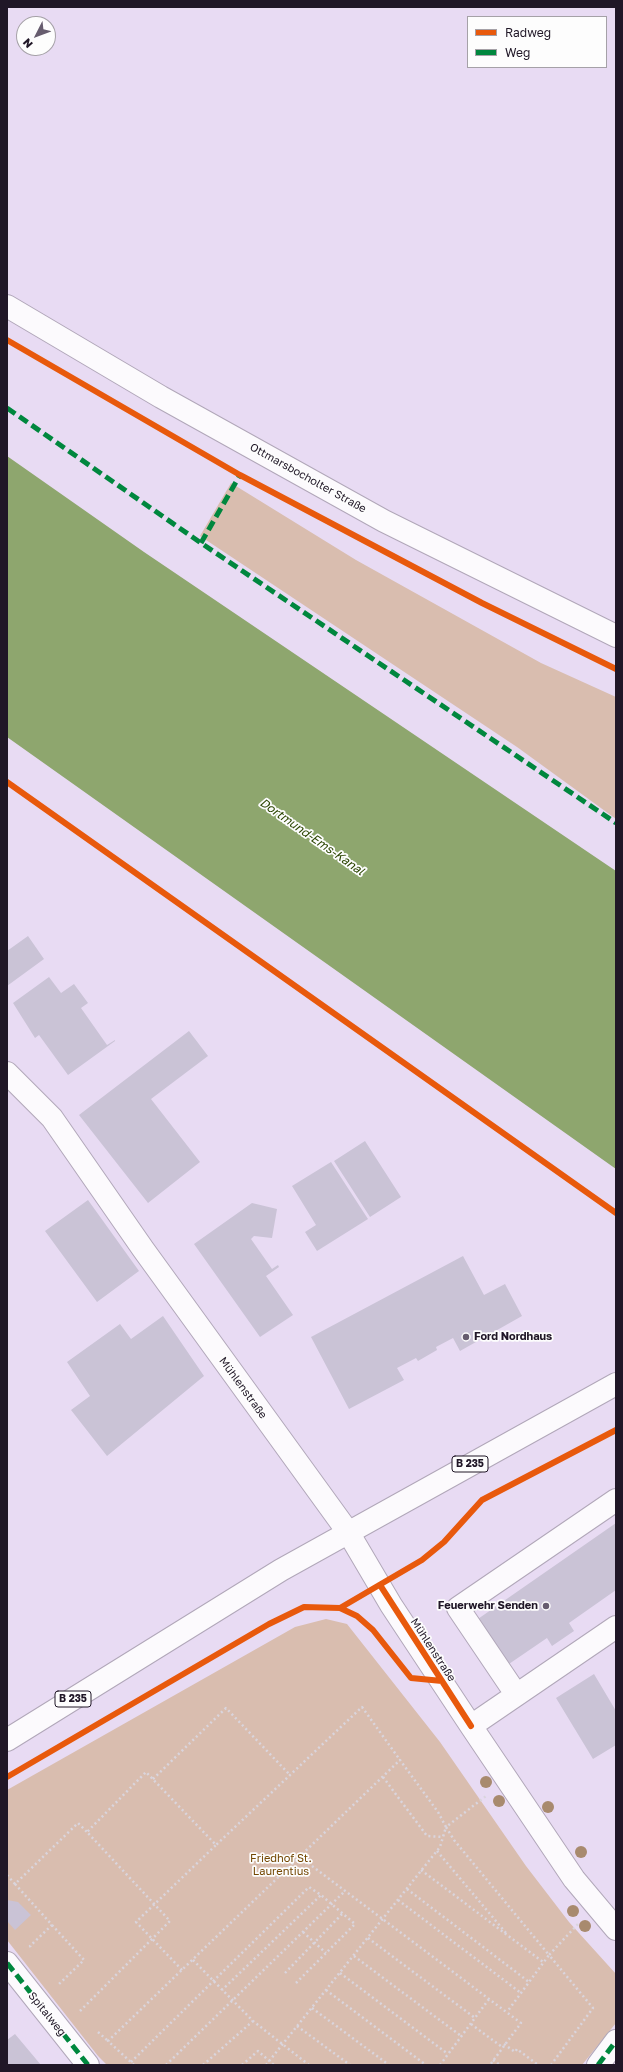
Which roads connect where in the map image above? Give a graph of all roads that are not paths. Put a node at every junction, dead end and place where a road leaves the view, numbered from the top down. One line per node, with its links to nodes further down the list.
1 (7, 306): 2 (main road, Ottmarsbocholter Straße)
2 (616, 636)
3 (7, 1073): 6 (main road, Mühlenstraße)
4 (616, 1384): 6 (main road, B 235)
5 (616, 1500): 8 (main road)
6 (348, 1532): 9 (main road, Mühlenstraße); 10 (main road, B 235)
7 (616, 1627): 8 (main road)
8 (516, 1694): 9 (main road)
9 (471, 1726): 11 (main road, Mühlenstraße)
10 (7, 1740)
11 (616, 1930)
12 (7, 1964): 14 (main road, Spitalweg)
13 (616, 2041): 15 (main road)
14 (88, 2065)
15 (598, 2065)

